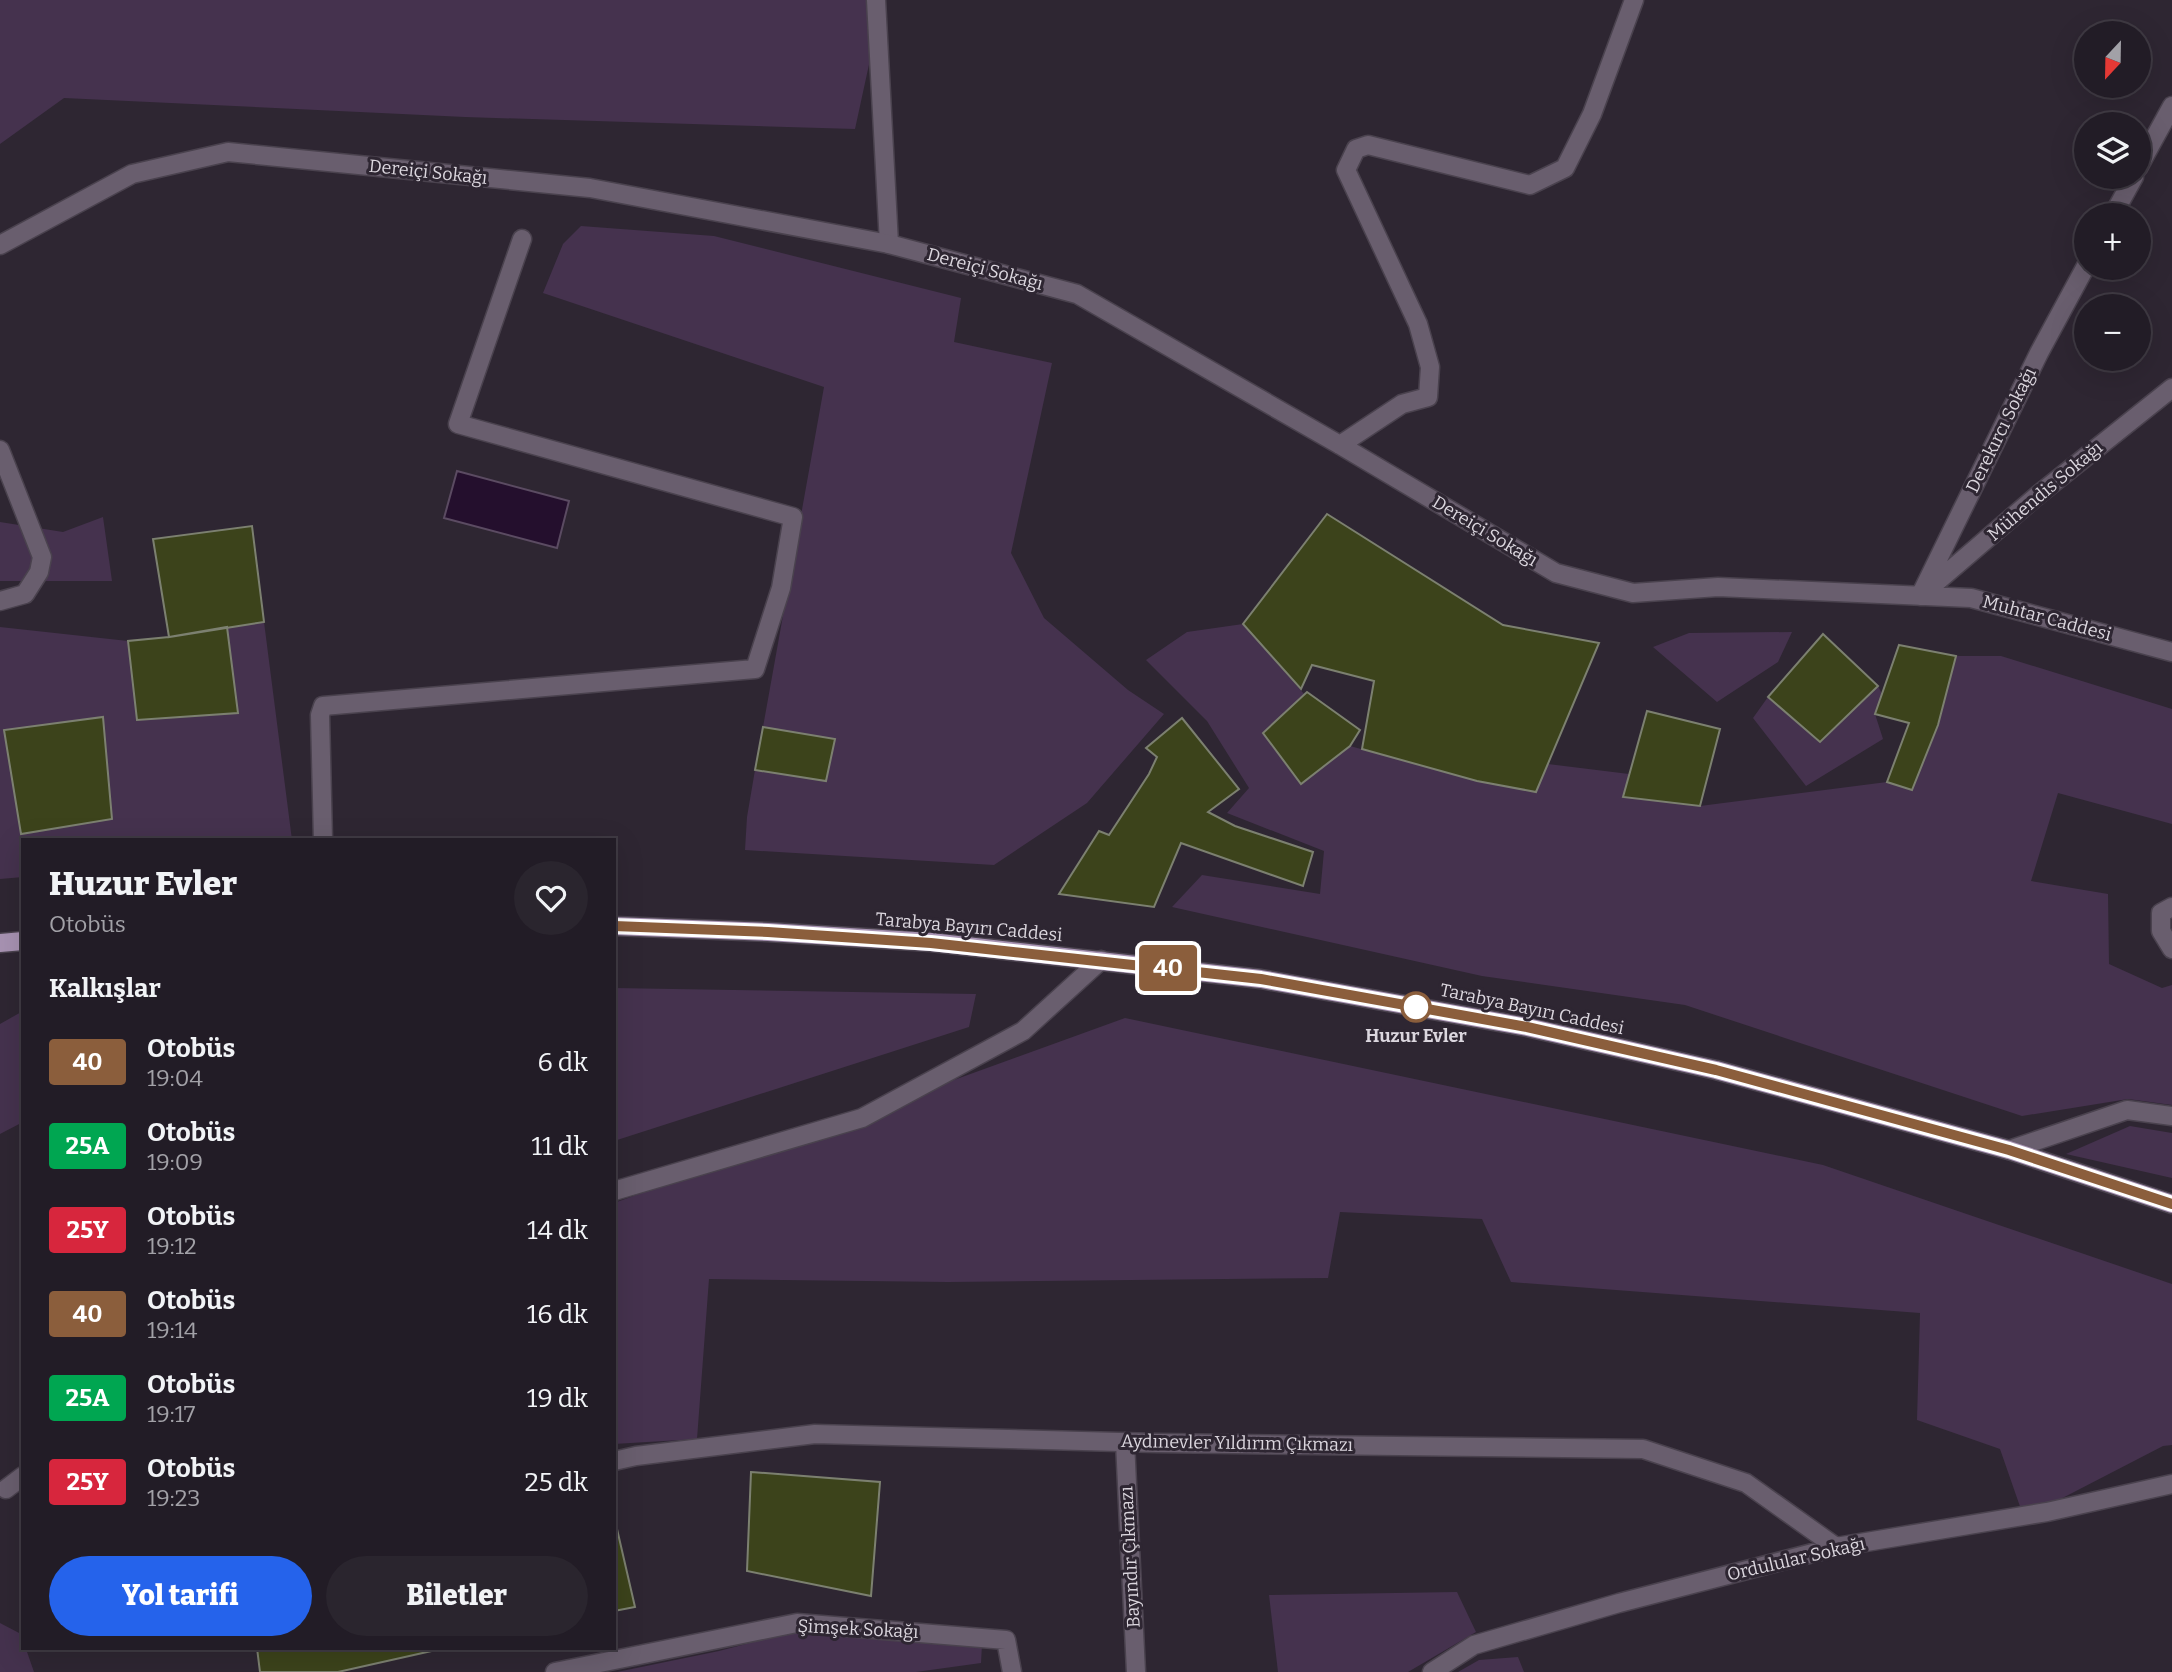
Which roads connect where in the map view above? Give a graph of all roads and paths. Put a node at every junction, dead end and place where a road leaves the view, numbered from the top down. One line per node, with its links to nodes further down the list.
1 (876, 0): 6 (street)
2 (1633, 0): 10 (street)
3 (2172, 106): 4 (street)
4 (2151, 144)
5 (522, 240): 15 (street)
6 (889, 244): 7 (street, Dereiçi Sokağı); 10 (street, Dereiçi Sokağı)
7 (0, 245)
8 (2078, 280): 12 (street, Derekırcı Sokağı)
9 (2172, 388): 12 (street, Mühendis Sokağı)
10 (1340, 445): 12 (street, Dereiçi Sokağı)
11 (0, 450): 13 (street)
12 (1920, 596): 14 (street, Muhtar Caddesi)
13 (0, 601)
14 (2172, 652)
15 (323, 838)
16 (2172, 906): 20 (street)
17 (616, 926): 21 (main road, Tarabya Bayırı Caddesi)
18 (21, 941): 19 (main road)
19 (0, 943)
20 (2172, 949)
21 (1101, 960): 23 (main road, Tarabya Bayırı Caddesi); 24 (street)
22 (2172, 1116): 23 (street)
23 (2009, 1150): 25 (main road, Tarabya Bayırı Caddesi)
24 (616, 1190)
25 (2172, 1204)
26 (1125, 1441): 27 (street, Aydınevler Yıldırım Çıkmazı); 31 (street, Aydınevler Yıldırım Çıkmazı); 34 (street, Bayındır Çıkmazı)
27 (616, 1461)
28 (21, 1478): 30 (street)
29 (2172, 1484): 31 (street, Ordulular Sokağı)
30 (6, 1489)
31 (1836, 1546): 35 (street, Ordulular Sokağı)
32 (555, 1672): 33 (street, Şimşek Sokağı)
33 (1012, 1672)
34 (1136, 1672)
35 (1432, 1672)

